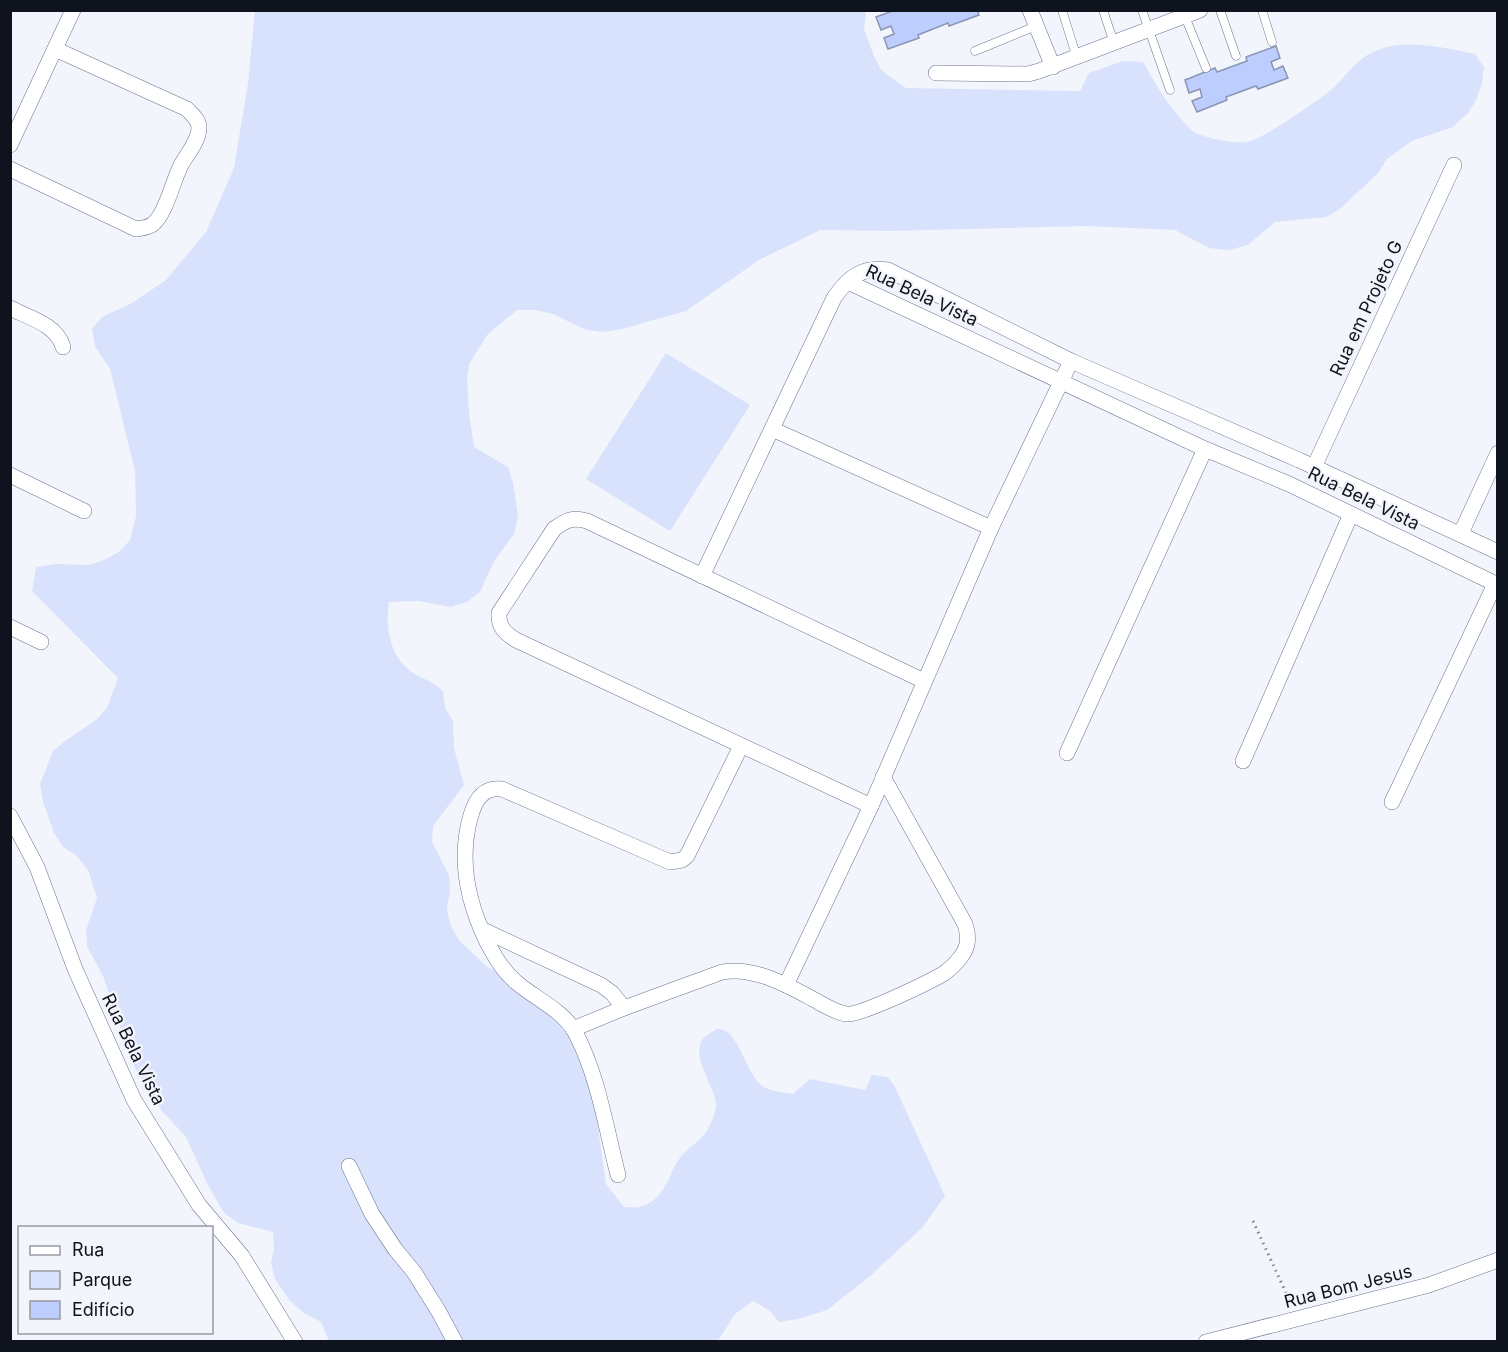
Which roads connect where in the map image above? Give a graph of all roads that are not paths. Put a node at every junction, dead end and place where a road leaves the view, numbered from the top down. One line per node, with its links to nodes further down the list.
1 (73, 10): 14 (street)
2 (1030, 10): 10 (street)
3 (1062, 10): 17 (lane)
4 (1103, 10): 13 (lane)
5 (1142, 10): 11 (lane)
6 (1200, 10): 9 (street)
7 (1220, 10): 16 (lane)
8 (1262, 10): 12 (lane)
9 (1184, 13): 11 (street); 19 (lane)
10 (1036, 26): 15 (lane); 18 (street)
11 (1149, 31): 13 (street); 21 (lane)
12 (1272, 42)
13 (1115, 44): 17 (street)
14 (55, 50): 22 (street); 24 (street)
15 (975, 51)
16 (1236, 56)
17 (1077, 58): 18 (street)
18 (1053, 67): 20 (street)
19 (1206, 68)
20 (936, 73)
21 (1170, 90)
22 (10, 145)
23 (1454, 165): 34 (street, Rua em Projeto G)
24 (10, 169)
25 (848, 282): 28 (street, Rua Bela Vista); 29 (street, Rua Bela Vista); 30 (street)
26 (10, 308): 27 (street)
27 (63, 347)
28 (1071, 361): 29 (street); 33 (street, Rua Bela Vista)
29 (1061, 382): 31 (street, Rua Bela Vista); 39 (street)
30 (772, 429): 39 (street); 42 (street)
31 (1205, 449): 36 (street, Rua Bela Vista); 48 (street)
32 (1497, 453): 40 (street)
33 (1299, 460): 34 (street, Rua Bela Vista); 36 (street)
34 (1314, 467): 40 (street, Rua Bela Vista)
35 (10, 475): 37 (street)
36 (1289, 484): 38 (street, Rua Bela Vista)
37 (84, 511)
38 (1351, 514): 43 (street, Rua Bela Vista); 49 (street)
39 (991, 528): 46 (street)
40 (1461, 533): 41 (street, Rua Bela Vista)
41 (1497, 552)
42 (702, 576): 46 (street); 47 (street)
43 (1496, 584): 51 (street)
44 (10, 627): 45 (street)
45 (41, 642)
46 (924, 681): 50 (street)
47 (741, 746): 52 (street); 54 (street)
48 (1067, 753)
49 (1243, 761)
50 (883, 777): 52 (street); 55 (street)
51 (1392, 802)
52 (871, 806): 55 (street)
53 (10, 816): 61 (street, Rua Bela Vista)
54 (481, 929): 56 (street); 57 (street)
55 (786, 985): 56 (street)
56 (624, 1008): 57 (street)
57 (573, 1029): 59 (street)
58 (349, 1166): 62 (street)
59 (618, 1175)
60 (1497, 1260): 63 (street, Rua Bom Jesus)
61 (295, 1341)
62 (455, 1341)
63 (1206, 1341)

